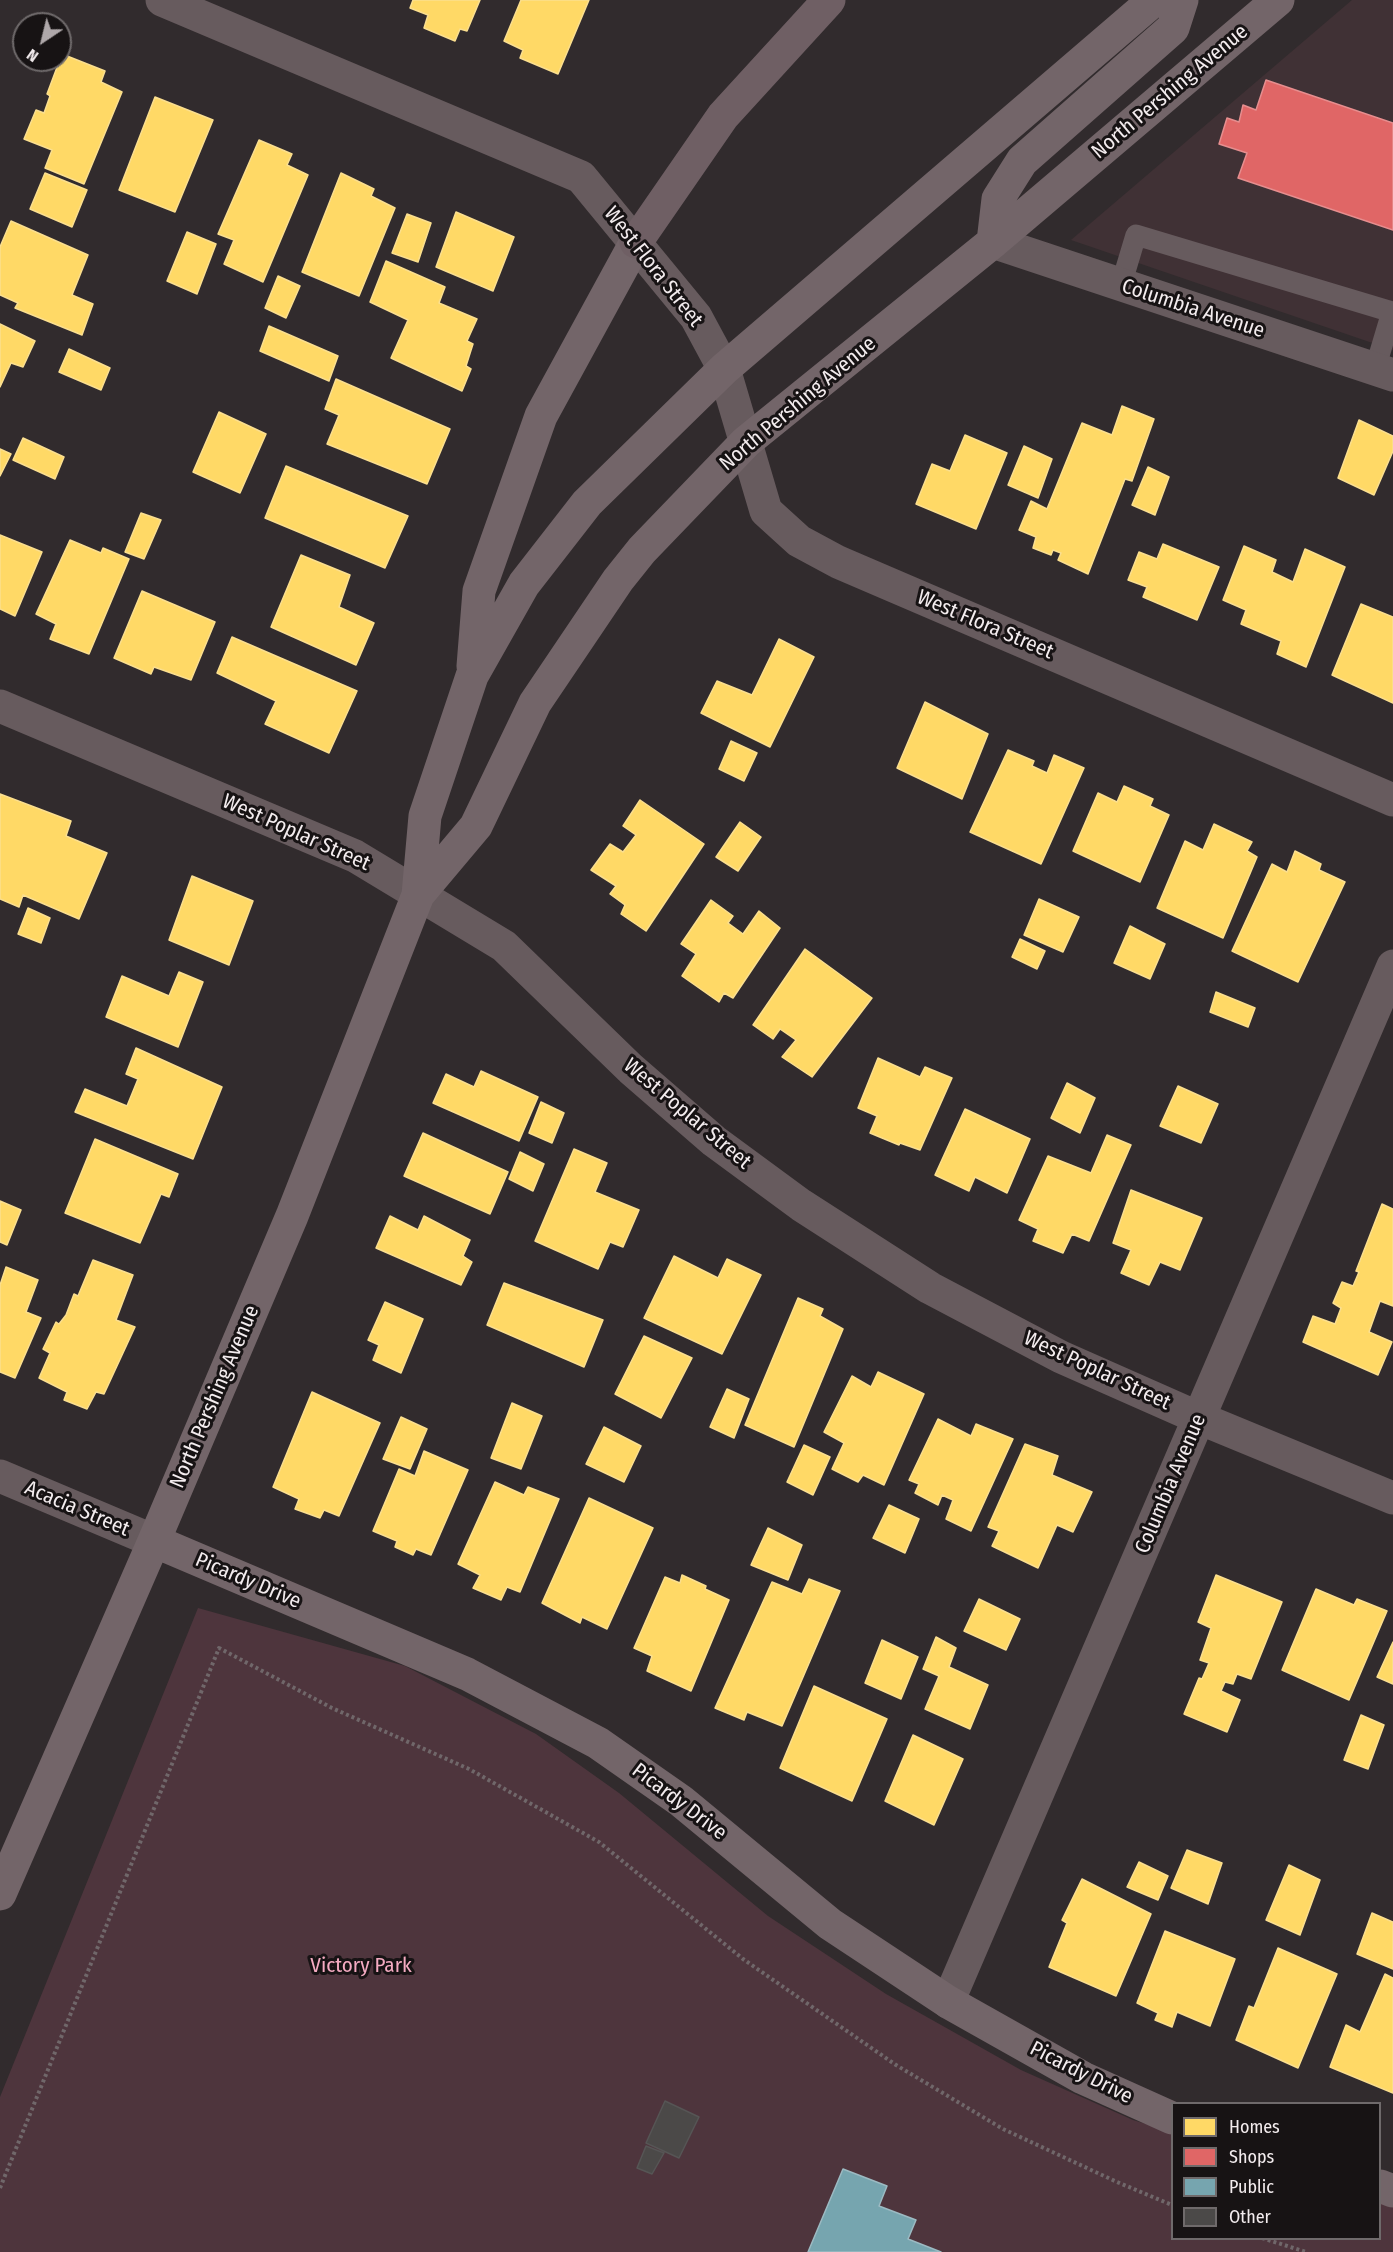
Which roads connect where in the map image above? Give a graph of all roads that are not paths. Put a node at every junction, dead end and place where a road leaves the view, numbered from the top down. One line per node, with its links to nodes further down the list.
1 (162, 0): 6 (street, West Flora Street)
2 (829, 0): 6 (highway)
3 (1154, 0): 9 (main road, North Pershing Avenue)
4 (1182, 0): 7 (main road)
5 (1278, 0): 7 (main road, North Pershing Avenue)
6 (636, 242): 9 (street, West Flora Street); 12 (main road)
7 (993, 242): 8 (street, Columbia Avenue); 11 (main road, North Pershing Avenue)
8 (1121, 285): 10 (street, Columbia Avenue); 10 (lane)
9 (724, 369): 11 (street, West Flora Street); 12 (main road, North Pershing Avenue)
10 (1384, 372)
11 (746, 442): 14 (street, West Flora Street); 15 (main road, North Pershing Avenue)
12 (472, 676): 15 (main road, North Pershing Avenue)
13 (0, 706): 15 (street, West Poplar Street)
14 (1393, 800)
15 (418, 895): 17 (street, West Poplar Street); 20 (main road, North Pershing Avenue)
16 (1393, 966): 17 (street, Columbia Avenue)
17 (1199, 1418): 19 (street, West Poplar Street); 22 (street, Columbia Avenue)
18 (0, 1476): 20 (street, Acacia Street)
19 (1393, 1498)
20 (154, 1541): 21 (main road, North Pershing Avenue); 22 (main road, Picardy Drive)
21 (0, 1894)
22 (948, 2002): 23 (main road, Picardy Drive)
23 (1171, 2117)

